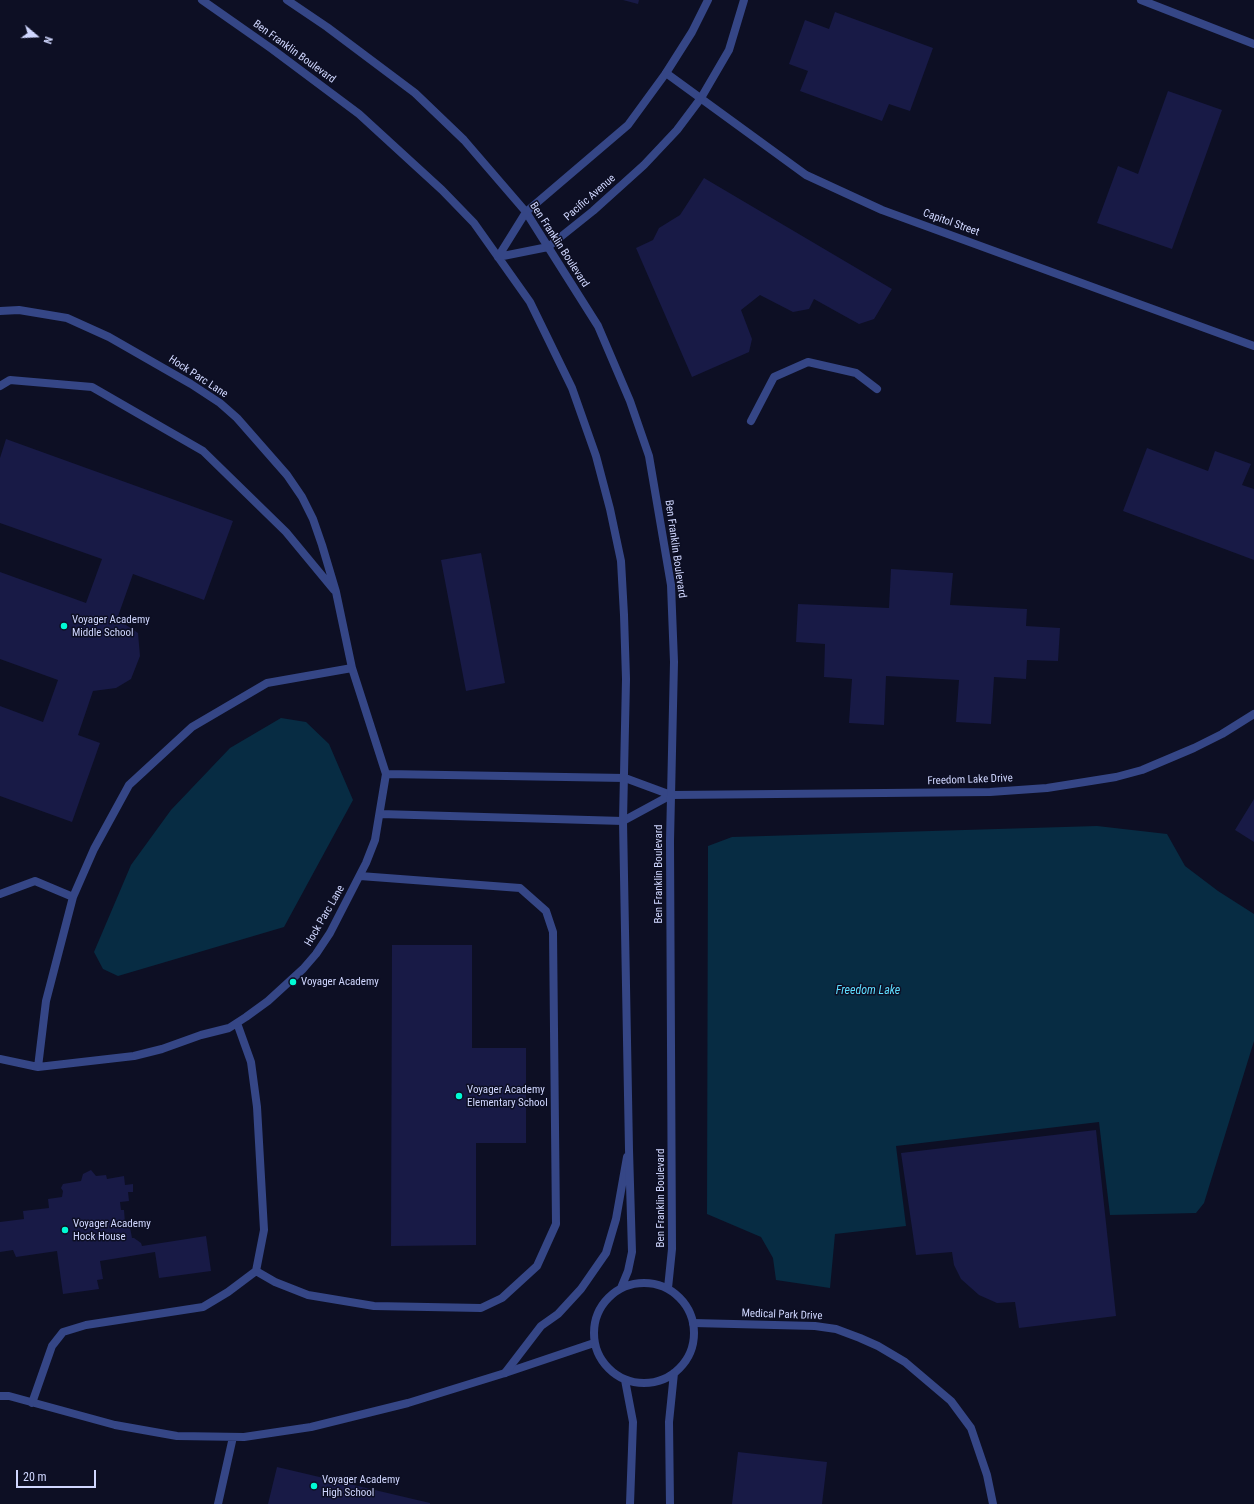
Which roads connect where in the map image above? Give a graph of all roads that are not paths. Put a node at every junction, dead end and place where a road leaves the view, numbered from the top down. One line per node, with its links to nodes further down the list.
1 (202, 0): 11 (street, Ben Franklin Boulevard)
2 (287, 0): 9 (street, Ben Franklin Boulevard)
3 (708, 0): 7 (street)
4 (744, 0): 8 (street, Pacific Avenue)
5 (1141, 0): 6 (street)
6 (1254, 44)
7 (666, 73): 8 (street, Capitol Street); 9 (street)
8 (701, 98): 10 (street, Pacific Avenue); 13 (street, Capitol Street)
9 (526, 212): 10 (street, Ben Franklin Boulevard); 11 (street)
10 (548, 247): 11 (street, Pacific Avenue); 22 (street, Ben Franklin Boulevard)
11 (498, 257): 21 (street, Ben Franklin Boulevard)
12 (0, 312): 17 (street, Hock Parc Lane)
13 (1254, 346)
14 (0, 386): 17 (street, Hock Parc Lane)
15 (878, 389): 16 (street)
16 (751, 421)
17 (336, 592): 18 (street, Hock Parc Lane)
18 (352, 668): 20 (street, Hock Parc Lane); 27 (street)
19 (1254, 714): 22 (street, Freedom Lake Drive)
20 (386, 774): 21 (street); 23 (street, Hock Parc Lane)
21 (625, 778): 22 (street); 24 (street, Ben Franklin Boulevard)
22 (671, 795): 24 (street); 34 (street, Ben Franklin Boulevard)
23 (380, 814): 24 (street); 25 (street, Hock Parc Lane)
24 (623, 821): 31 (street, Ben Franklin Boulevard)
25 (360, 876): 28 (street, Hock Parc Lane); 32 (street)
26 (0, 894): 27 (street)
27 (73, 897): 30 (street)
28 (237, 1023): 30 (street, Hock Parc Lane); 32 (street)
29 (0, 1059): 30 (street, Hock Parc Lane)
30 (38, 1067)
31 (629, 1150): 33 (street, Ben Franklin Boulevard); 37 (street, Ben Franklin Boulevard)
32 (256, 1271): 41 (street)
33 (621, 1288): 34 (street); 36 (street)
34 (668, 1288): 35 (street)
35 (693, 1323): 38 (street); 46 (street, Medical Park Drive)
36 (594, 1343): 37 (street); 39 (street)
37 (505, 1373): 42 (street)
38 (674, 1373): 39 (street); 45 (street)
39 (625, 1380): 44 (street)
40 (0, 1396): 41 (street)
41 (32, 1403): 42 (street)
42 (233, 1437): 43 (street)
43 (218, 1504)
44 (630, 1504)
45 (670, 1504)
46 (993, 1504)

